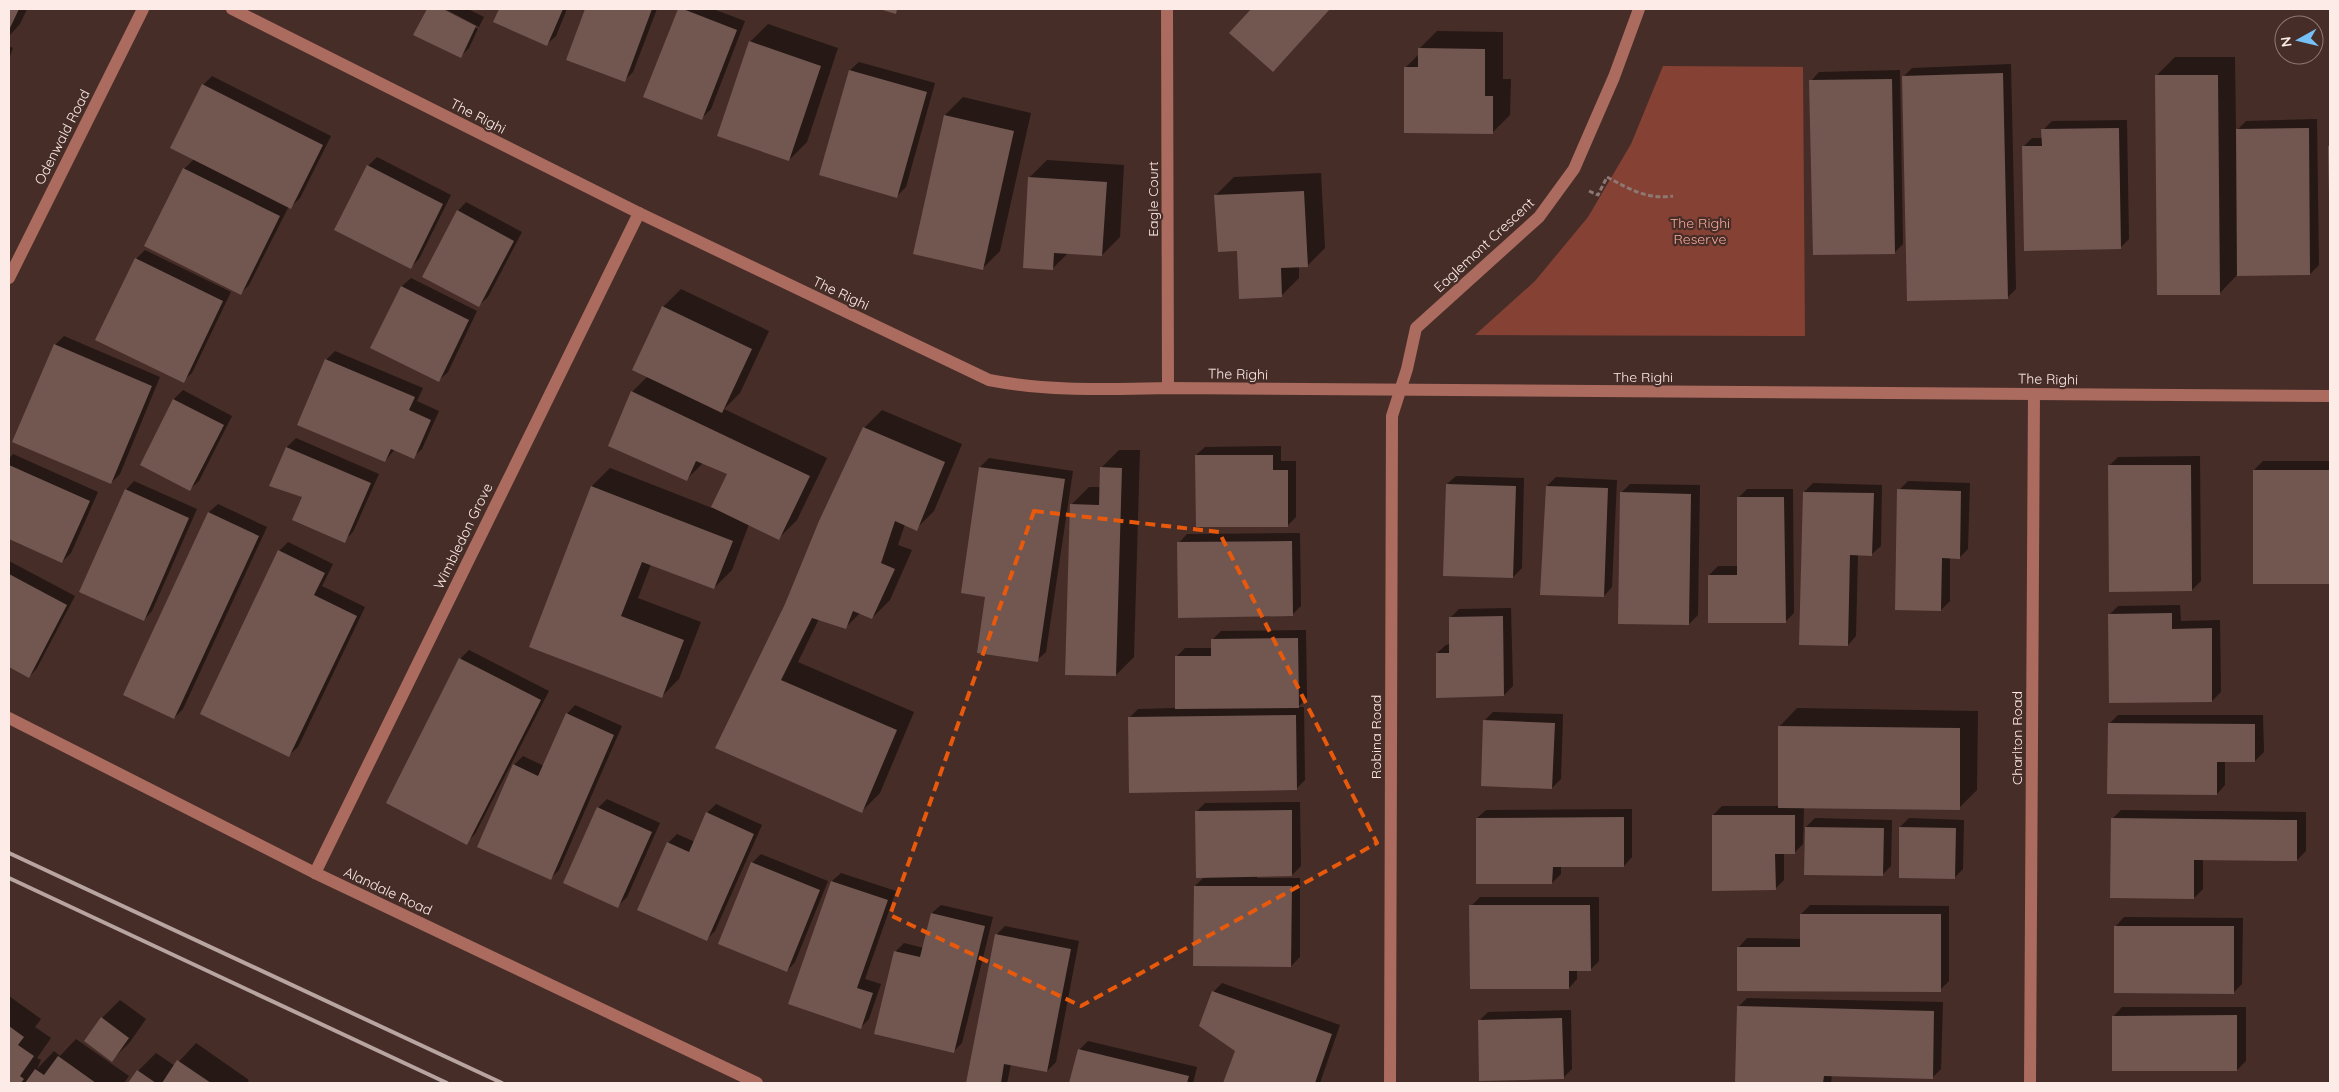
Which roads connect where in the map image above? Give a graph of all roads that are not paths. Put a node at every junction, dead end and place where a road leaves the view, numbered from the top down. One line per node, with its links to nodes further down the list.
1 (143, 9): 6 (street, Odenwald Road)
2 (232, 9): 5 (street, The Righi)
3 (1167, 9): 7 (street, Eagle Court)
4 (1639, 9): 8 (street, Eaglemont Crescent)
5 (639, 213): 7 (street, The Righi); 12 (street, Wimbledon Grove)
6 (9, 278)
7 (1168, 388): 8 (street, The Righi)
8 (1400, 391): 9 (street, The Righi); 14 (street, Robina Road)
9 (2034, 394): 10 (street, The Righi); 15 (street, Charlton Road)
10 (2330, 396)
11 (9, 718): 12 (street, Alandale Road)
12 (315, 873): 13 (street, Alandale Road)
13 (757, 1083)
14 (1390, 1083)
15 (2030, 1083)

